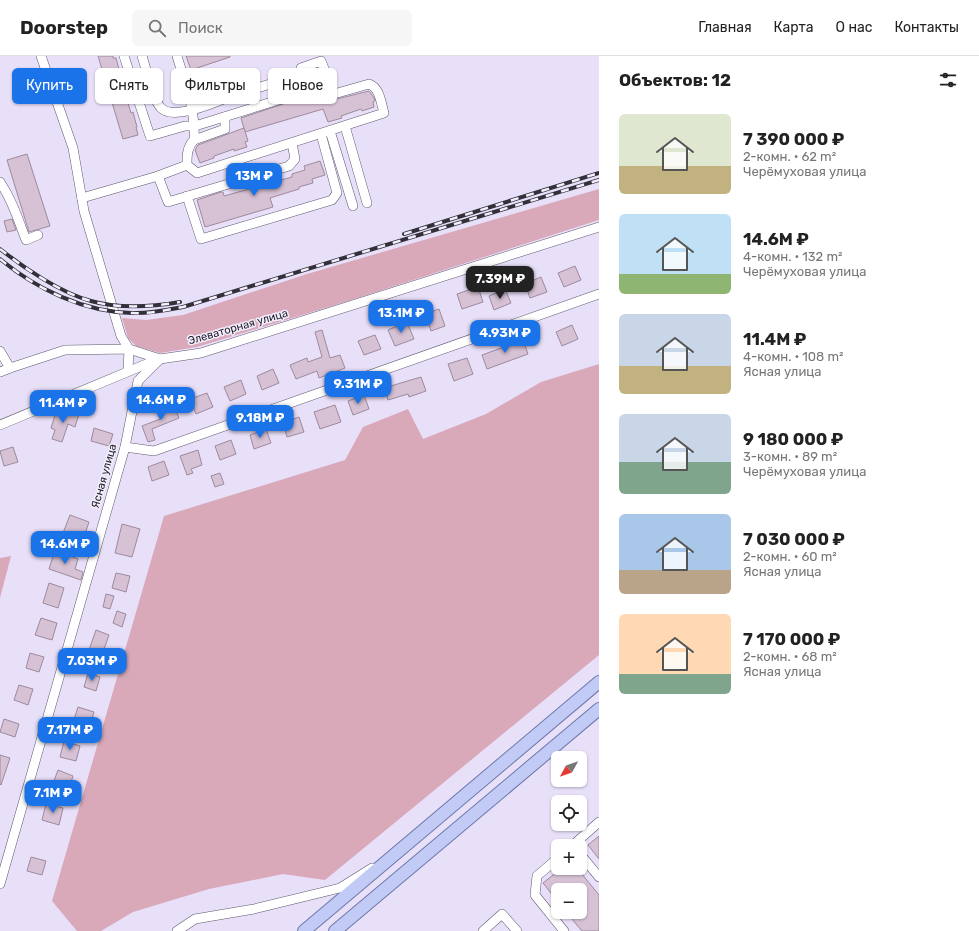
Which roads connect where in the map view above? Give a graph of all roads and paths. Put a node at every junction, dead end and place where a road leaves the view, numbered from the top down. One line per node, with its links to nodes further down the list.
1 (41, 56): 22 (street)
2 (124, 56): 12 (street)
3 (142, 56): 10 (street)
4 (177, 56): 10 (street)
5 (301, 68): 6 (street)
6 (324, 68)
7 (268, 85): 10 (street)
8 (337, 93): 13 (street)
9 (268, 103): 11 (street)
10 (192, 110): 12 (street)
11 (225, 117): 12 (street); 16 (street)
12 (195, 126): 16 (street)
13 (345, 126): 14 (street); 23 (street)
14 (330, 131): 15 (street); 24 (street)
15 (321, 134): 17 (street); 21 (street)
16 (194, 140): 18 (street)
17 (292, 143): 18 (street); 21 (street)
18 (187, 165): 19 (street)
19 (158, 176): 21 (street); 22 (street)
20 (0, 182): 26 (street)
21 (187, 196)
22 (82, 198): 28 (street)
23 (367, 203)
24 (353, 206)
25 (599, 227): 30 (street, Элеваторная улица)
26 (38, 235)
27 (599, 294): 35 (street)
28 (130, 349): 30 (street, Элеваторная улица); 31 (street, Элеваторная улица); 32 (street)
29 (0, 351): 31 (street)
30 (160, 358): 32 (street); 35 (street, Ясная улица)
31 (10, 368): 33 (street, Элеваторная улица)
32 (128, 371): 34 (street)
33 (0, 372)
34 (0, 425)
35 (125, 447): 44 (street, Ясная улица)
36 (599, 682): 40 (main road)
37 (599, 709): 47 (main road)
38 (599, 822): 39 (street)
39 (581, 839)
40 (402, 849): 45 (street); 46 (main road)
41 (587, 862): 43 (street)
42 (551, 864): 50 (street)
43 (599, 877)
44 (0, 884)
45 (177, 931)
46 (304, 931)
47 (335, 931)
48 (483, 931): 49 (street)
49 (517, 931)
50 (564, 931)

